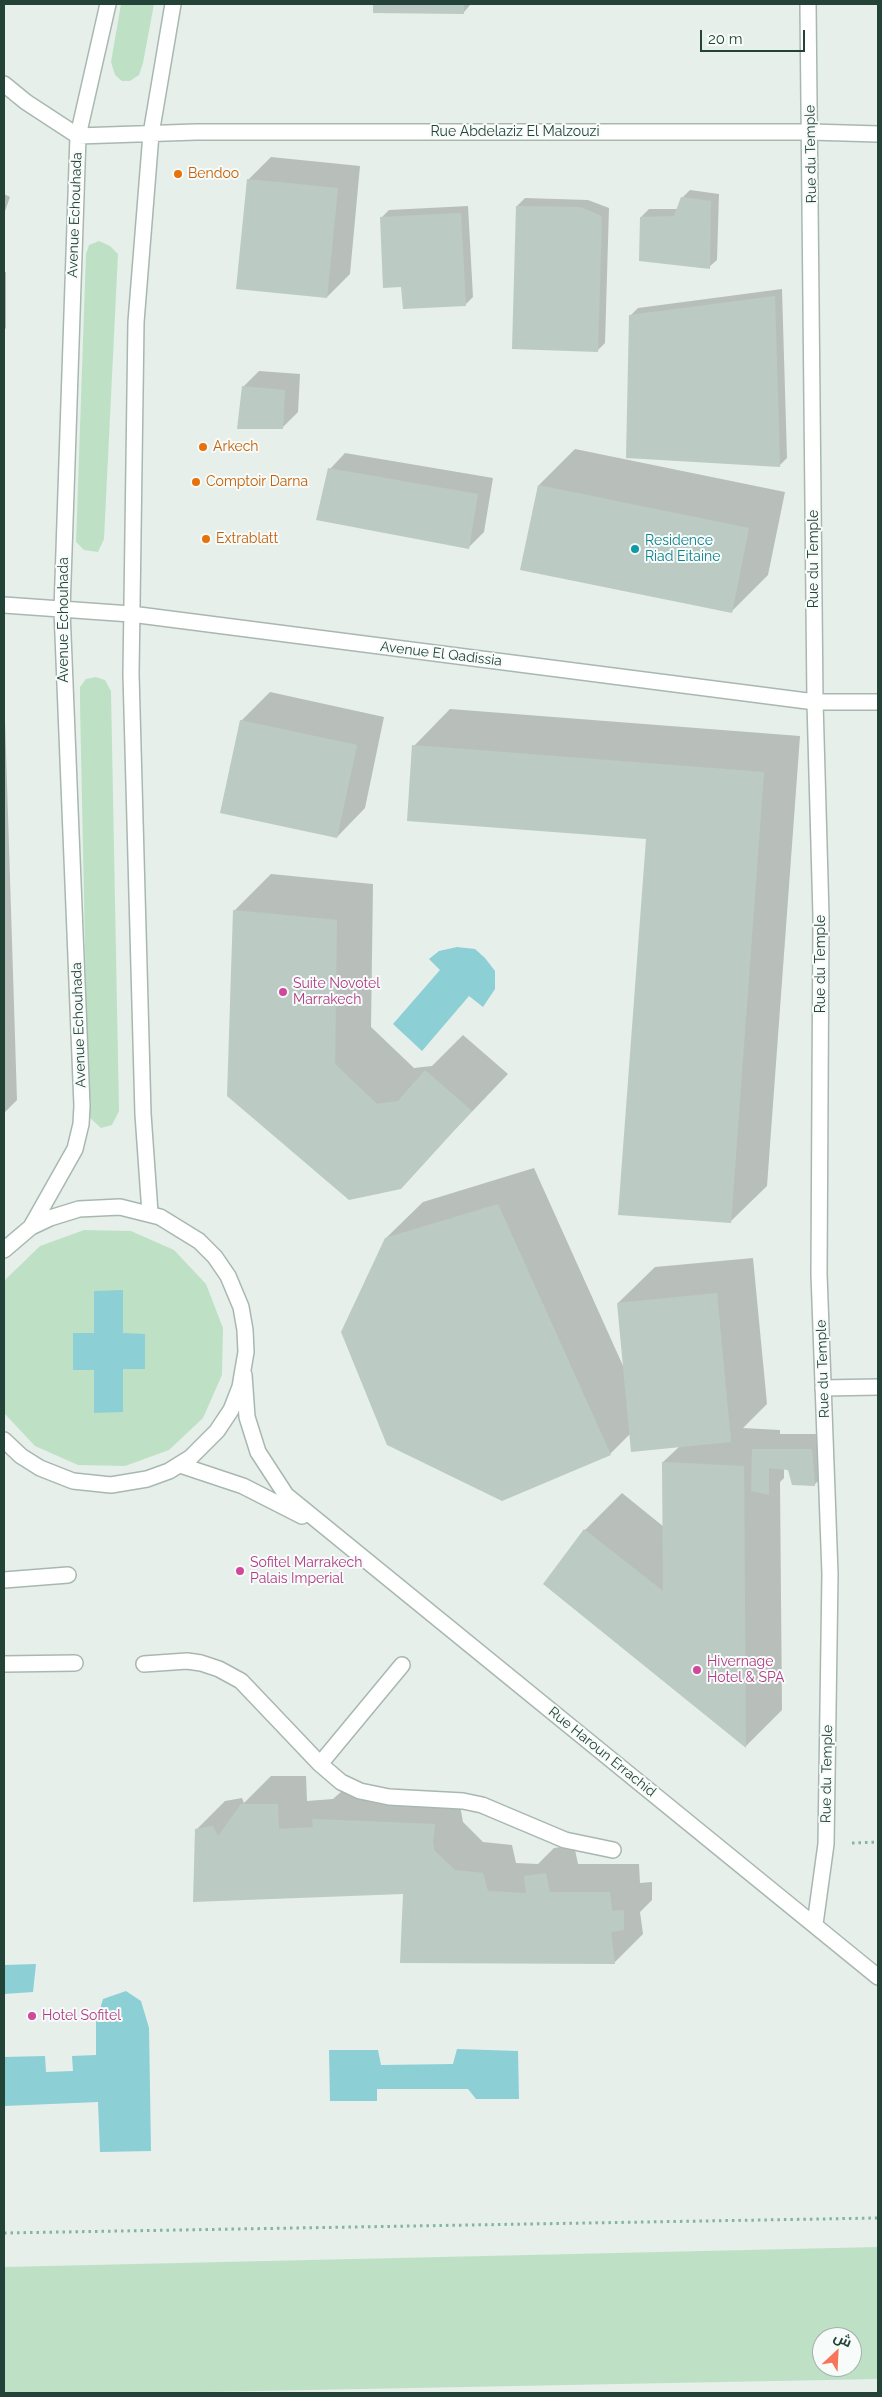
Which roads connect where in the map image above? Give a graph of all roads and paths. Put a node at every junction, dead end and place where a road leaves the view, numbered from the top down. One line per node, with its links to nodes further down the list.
1 (108, 4): 8 (street, Avenue Echouhada)
2 (173, 4): 6 (street)
3 (808, 4): 5 (street, Rue du Temple)
4 (4, 84): 8 (street)
5 (810, 132): 6 (street, Rue Abdelaziz El Malzouzi); 7 (street, Rue Abdelaziz El Malzouzi); 12 (street, Rue du Temple)
6 (151, 134): 8 (street, Rue Abdelaziz El Malzouzi); 11 (street)
7 (878, 134)
8 (78, 136): 10 (street, Avenue Echouhada)
9 (4, 605): 10 (street, Avenue El Qadissia)
10 (62, 610): 11 (street, Avenue El Qadissia); 15 (street, Avenue Echouhada)
11 (131, 614): 12 (street, Avenue El Qadissia); 14 (street)
12 (815, 702): 13 (street, Avenue El Qadissia); 19 (street, Rue du Temple)
13 (878, 702)
14 (150, 1213): 15 (street); 17 (street)
15 (31, 1227): 16 (street)
16 (4, 1250)
17 (244, 1375): 21 (street); 22 (street, Rue Haroun Errachid)
18 (878, 1386): 19 (street)
19 (823, 1388): 31 (street, Rue du Temple)
20 (4, 1440): 21 (street)
21 (180, 1465): 22 (street, Rue Haroun Errachid)
22 (326, 1528): 31 (street, Rue Haroun Errachid)
23 (68, 1575): 24 (street)
24 (4, 1580)
25 (75, 1663): 26 (street)
26 (4, 1664)
27 (144, 1664): 29 (street)
28 (402, 1665): 29 (street)
29 (320, 1764): 30 (street)
30 (613, 1850)
31 (814, 1924): 32 (street, Rue Haroun Errachid)
32 (878, 1977)
33 (878, 2218): 34 (path)
34 (4, 2233)

